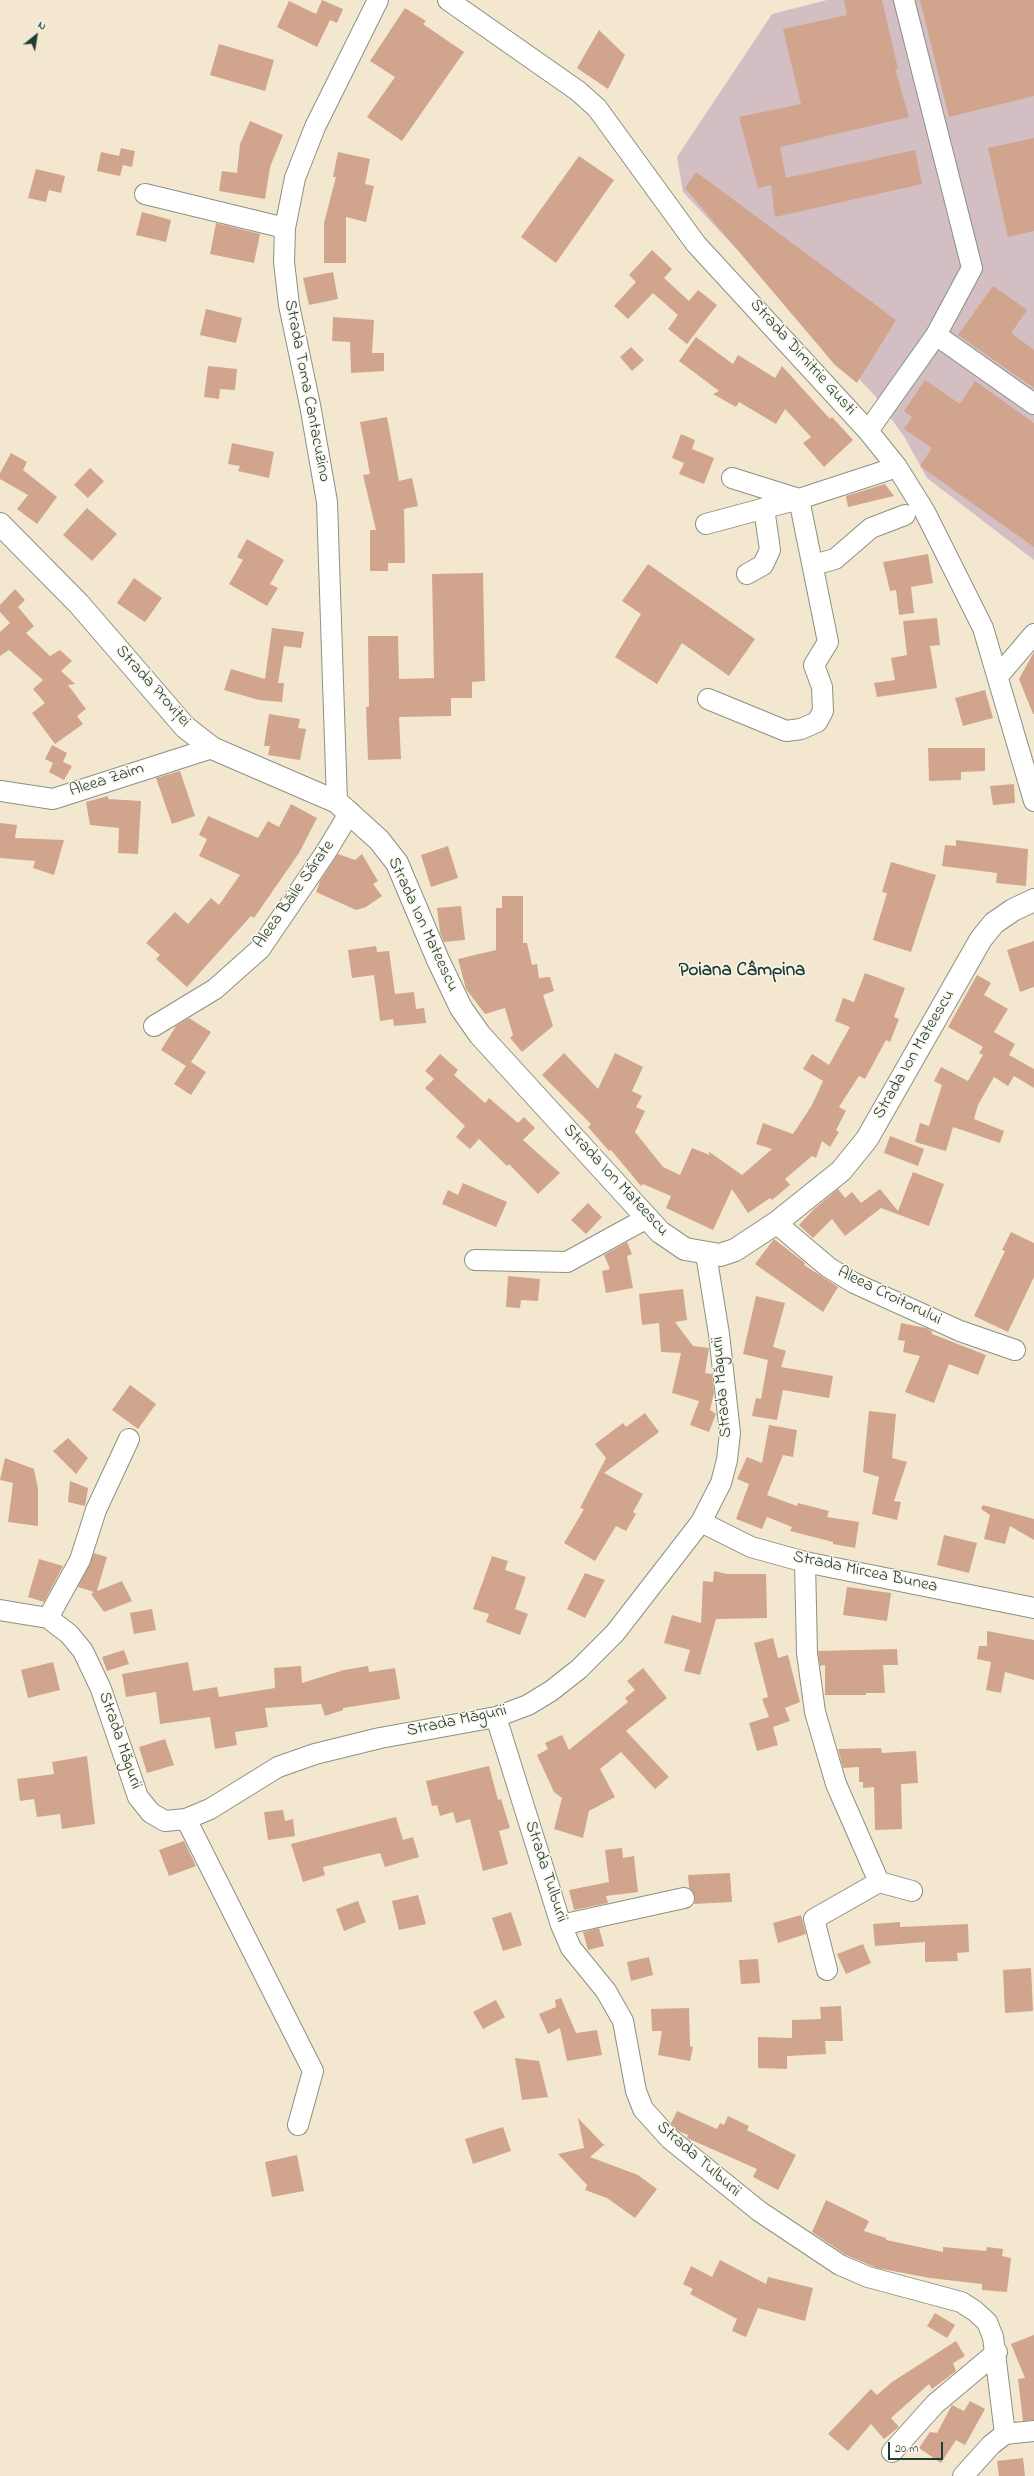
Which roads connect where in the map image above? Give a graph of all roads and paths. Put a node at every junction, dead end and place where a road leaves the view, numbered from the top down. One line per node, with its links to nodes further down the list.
1 (378, 0): 5 (street, Strada Toma Cantacuzino)
2 (448, 0): 8 (street, Strada Dimitrie Gusti)
3 (904, 0): 6 (street)
4 (145, 194): 5 (street)
5 (285, 228): 24 (street, Strada Toma Cantacuzino)
6 (936, 335): 7 (street); 8 (street)
7 (1034, 404)
8 (868, 431): 9 (street, Strada Dimitrie Gusti)
9 (897, 467): 11 (street); 19 (street, Strada Dimitrie Gusti)
10 (732, 478): 11 (street)
11 (799, 499): 12 (street); 16 (street)
12 (764, 508): 15 (street); 17 (street)
13 (905, 515): 16 (street)
14 (0, 524): 21 (main road, Strada Proviței)
15 (706, 524)
16 (813, 565): 20 (street)
17 (748, 574)
18 (1034, 634): 19 (street)
19 (998, 675): 23 (street, Strada Dimitrie Gusti)
20 (708, 699)
21 (212, 748): 22 (street, Aleea Zaim); 24 (main road, Strada Proviței)
22 (0, 791)
23 (1034, 801)
24 (344, 807): 26 (street, Aleea Băile Sărate); 27 (main road, Strada Ion Mateescu)
25 (1034, 900): 28 (main road, Strada Ion Mateescu)
26 (154, 1026)
27 (647, 1218): 29 (main road, Strada Ion Mateescu); 30 (street)
28 (776, 1223): 29 (main road, Strada Ion Mateescu); 31 (street, Aleea Croitorului)
29 (706, 1254): 33 (street, Strada Măgurii)
30 (475, 1260)
31 (1015, 1350)
32 (129, 1439): 37 (street)
33 (701, 1522): 34 (street, Strada Mircea Bunea); 38 (street, Strada Măgurii)
34 (805, 1562): 35 (street, Strada Mircea Bunea); 40 (street)
35 (1034, 1608)
36 (0, 1610): 37 (street, Strada Măgurii)
37 (48, 1618): 39 (street, Strada Măgurii)
38 (496, 1717): 39 (street, Strada Măgurii); 43 (street, Strada Tulburii)
39 (186, 1819): 45 (street)
40 (880, 1882): 41 (street); 44 (street)
41 (912, 1891)
42 (684, 1898): 43 (street)
43 (561, 1925): 46 (street, Strada Tulburii)
44 (827, 1970)
45 (298, 2125)
46 (997, 2352): 48 (street, Strada Tulburii); 49 (street)
47 (1034, 2431): 48 (street)
48 (1005, 2434): 50 (street)
49 (892, 2452)
50 (963, 2476)

